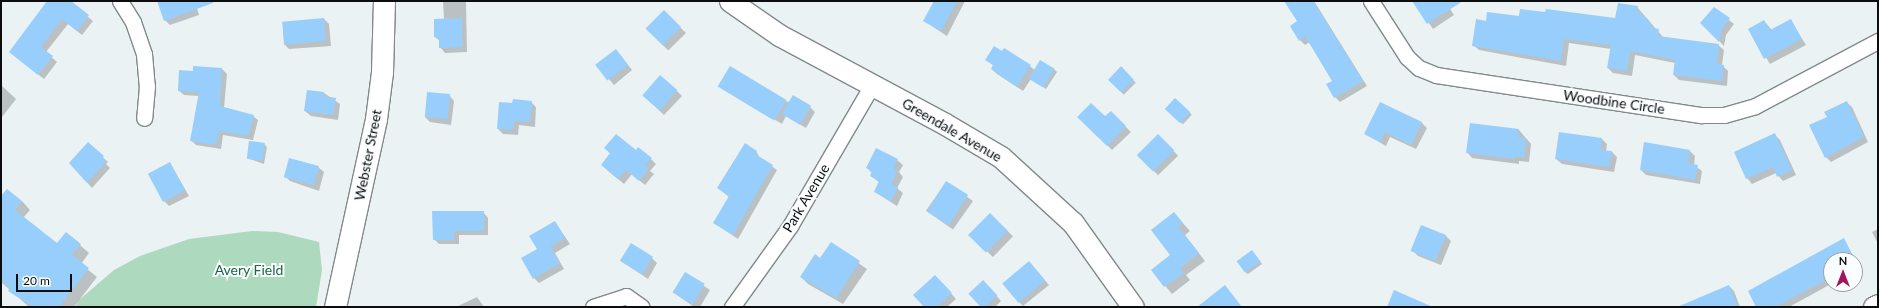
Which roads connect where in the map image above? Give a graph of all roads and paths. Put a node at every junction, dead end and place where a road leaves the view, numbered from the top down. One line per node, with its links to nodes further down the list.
1 (120, 1): 7 (street)
2 (384, 1): 8 (street, Webster Street)
3 (730, 1): 6 (street, Greendale Avenue)
4 (1371, 1): 5 (street, Woodbine Circle)
5 (1878, 41)
6 (872, 85): 11 (street, Park Avenue); 12 (street, Greendale Avenue)
7 (144, 118)
8 (335, 307)
9 (593, 307): 10 (street)
10 (642, 307)
11 (732, 307)
12 (1134, 307)

